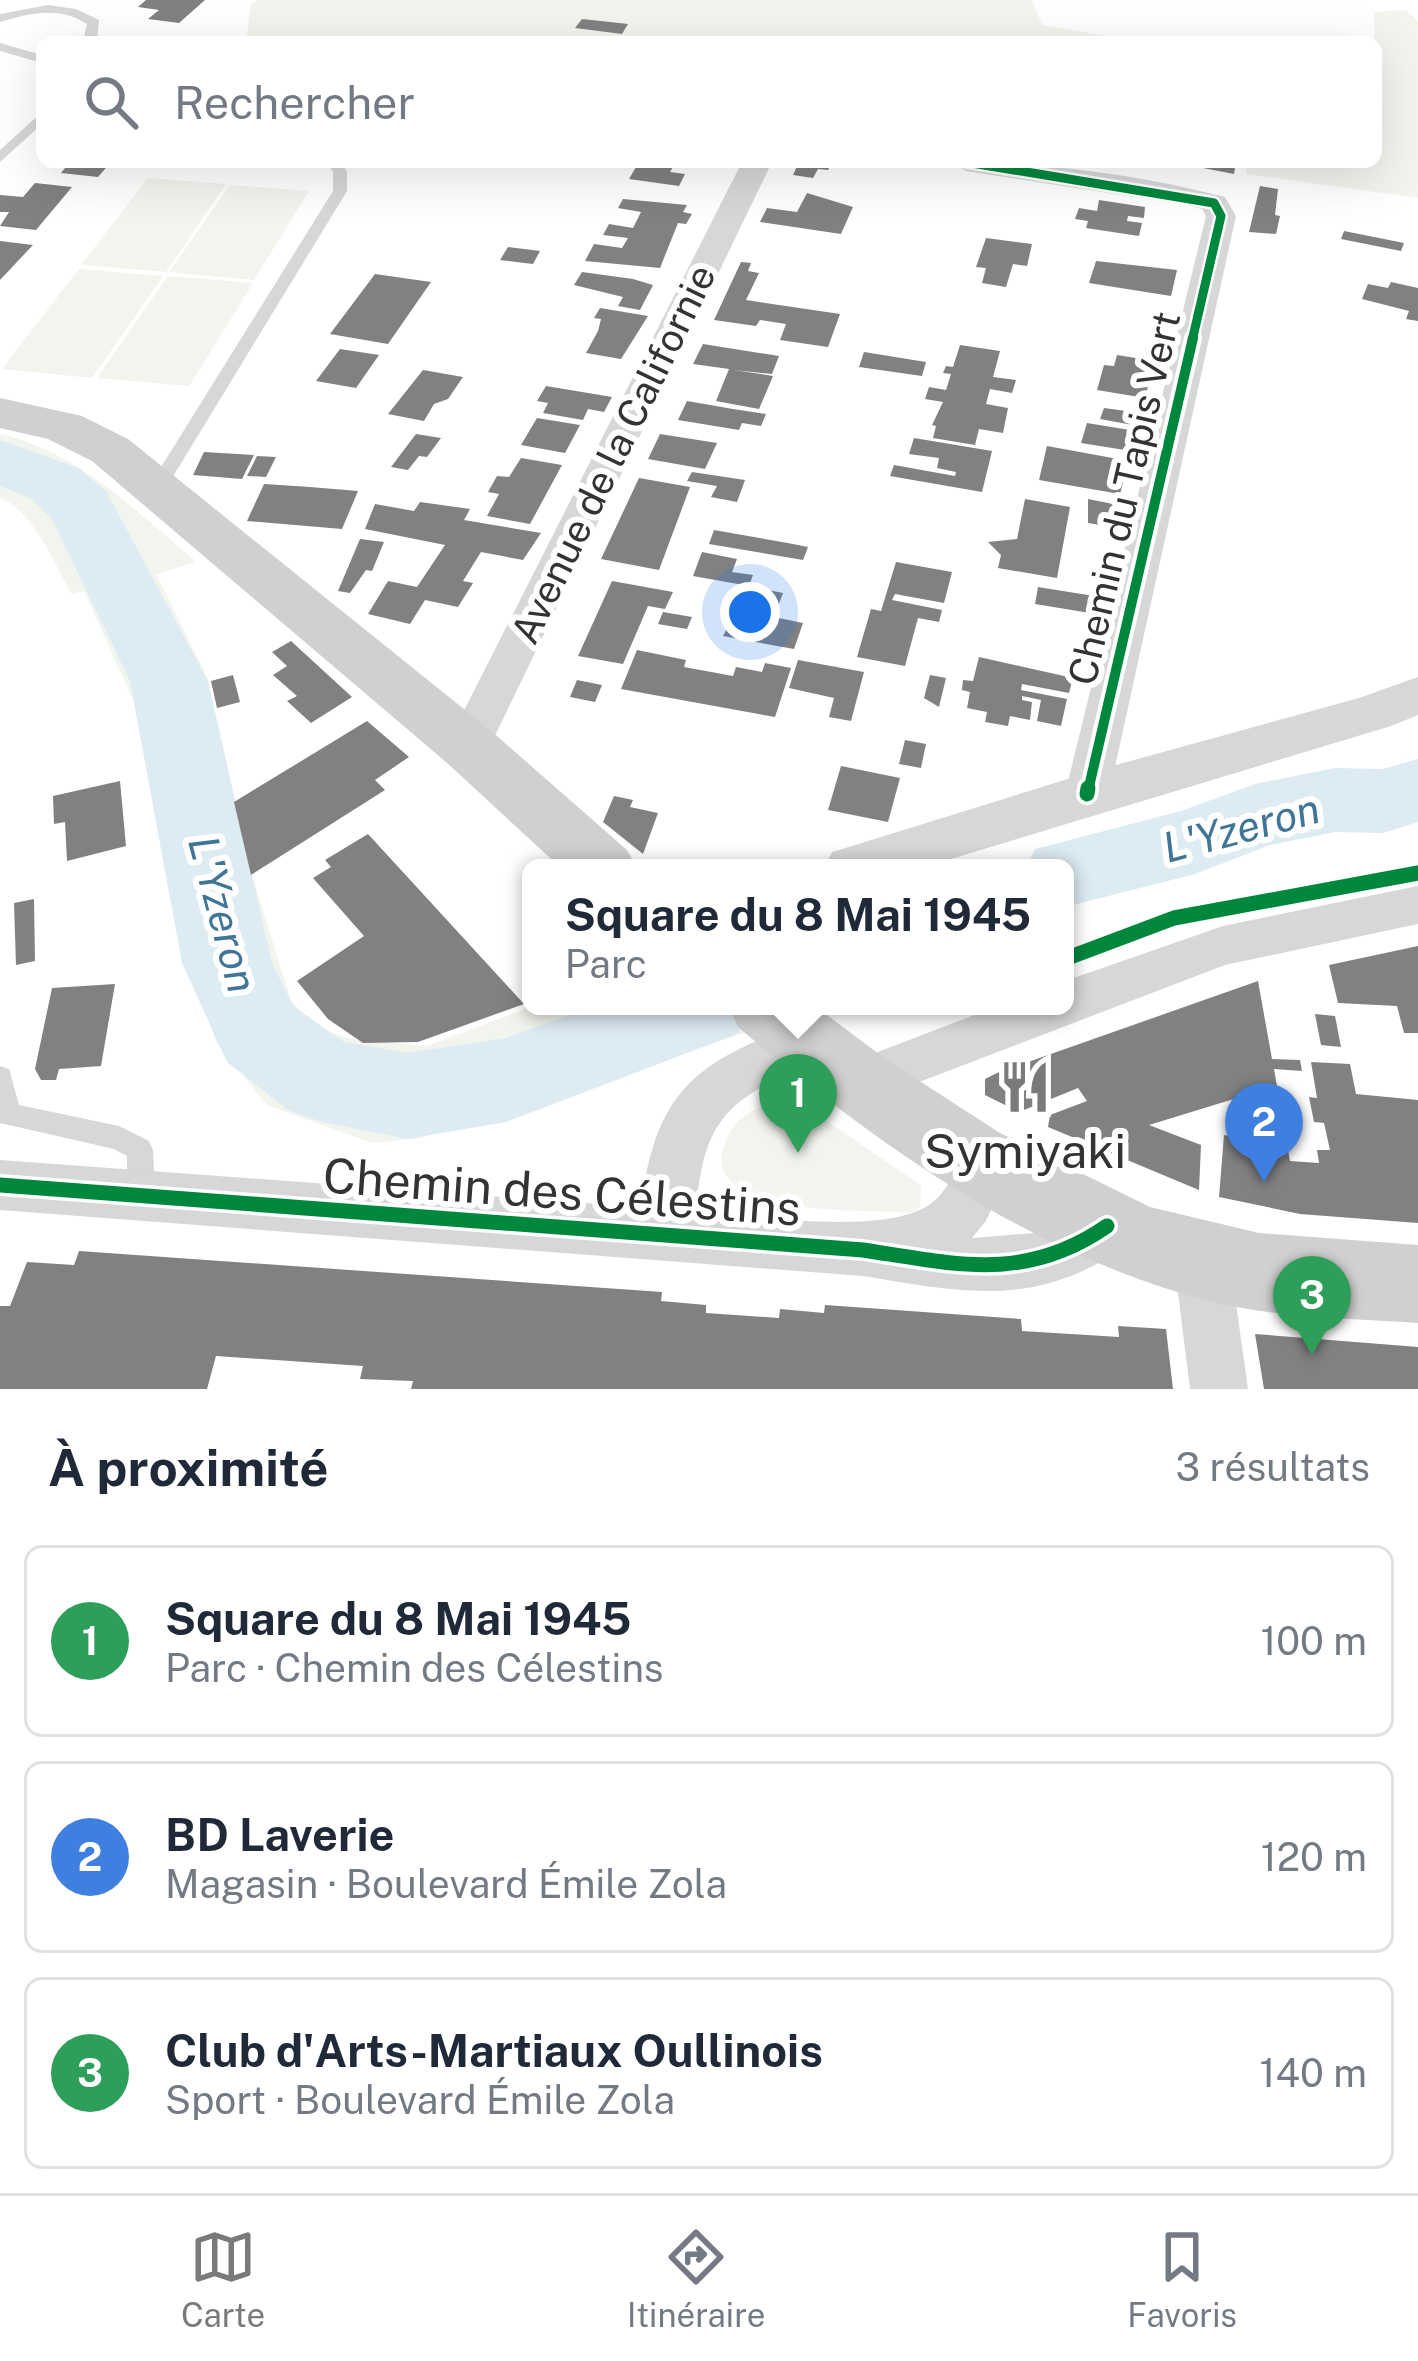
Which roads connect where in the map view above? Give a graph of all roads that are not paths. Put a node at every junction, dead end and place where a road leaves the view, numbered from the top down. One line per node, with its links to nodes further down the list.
1 (0, 19): 2 (lane)
2 (91, 36)
3 (0, 47): 4 (lane)
4 (36, 57)
5 (36, 122): 6 (lane)
6 (0, 158)
7 (338, 168): 11 (lane)
8 (754, 168): 13 (street, Avenue de la Californie)
9 (1005, 168): 14 (street, Chemin du Tapis Vert)
10 (0, 413): 11 (main road)
11 (157, 488): 13 (main road)
12 (1418, 695): 14 (street)
13 (468, 746): 15 (main road)
14 (1087, 794): 16 (street)
15 (594, 859)
16 (881, 859)
17 (1418, 905): 18 (street)
18 (1074, 1000)
19 (984, 1015): 20 (street, Chemin des Célestins)
20 (803, 1038): 22 (main road); 26 (street, Chemin des Célestins)
21 (0, 1077): 24 (lane)
22 (985, 1163): 25 (main road); 27 (street, Chemin des Célestins)
23 (0, 1185): 24 (street, Chemin des Célestins)
24 (141, 1196): 26 (street, Chemin des Célestins)
25 (1107, 1226): 27 (street, Chemin des Célestins); 28 (main road)
26 (666, 1236): 27 (street, Chemin des Célestins)
27 (863, 1250)
28 (1202, 1261): 29 (main road); 30 (street)
29 (1418, 1284)
30 (1219, 1389)

